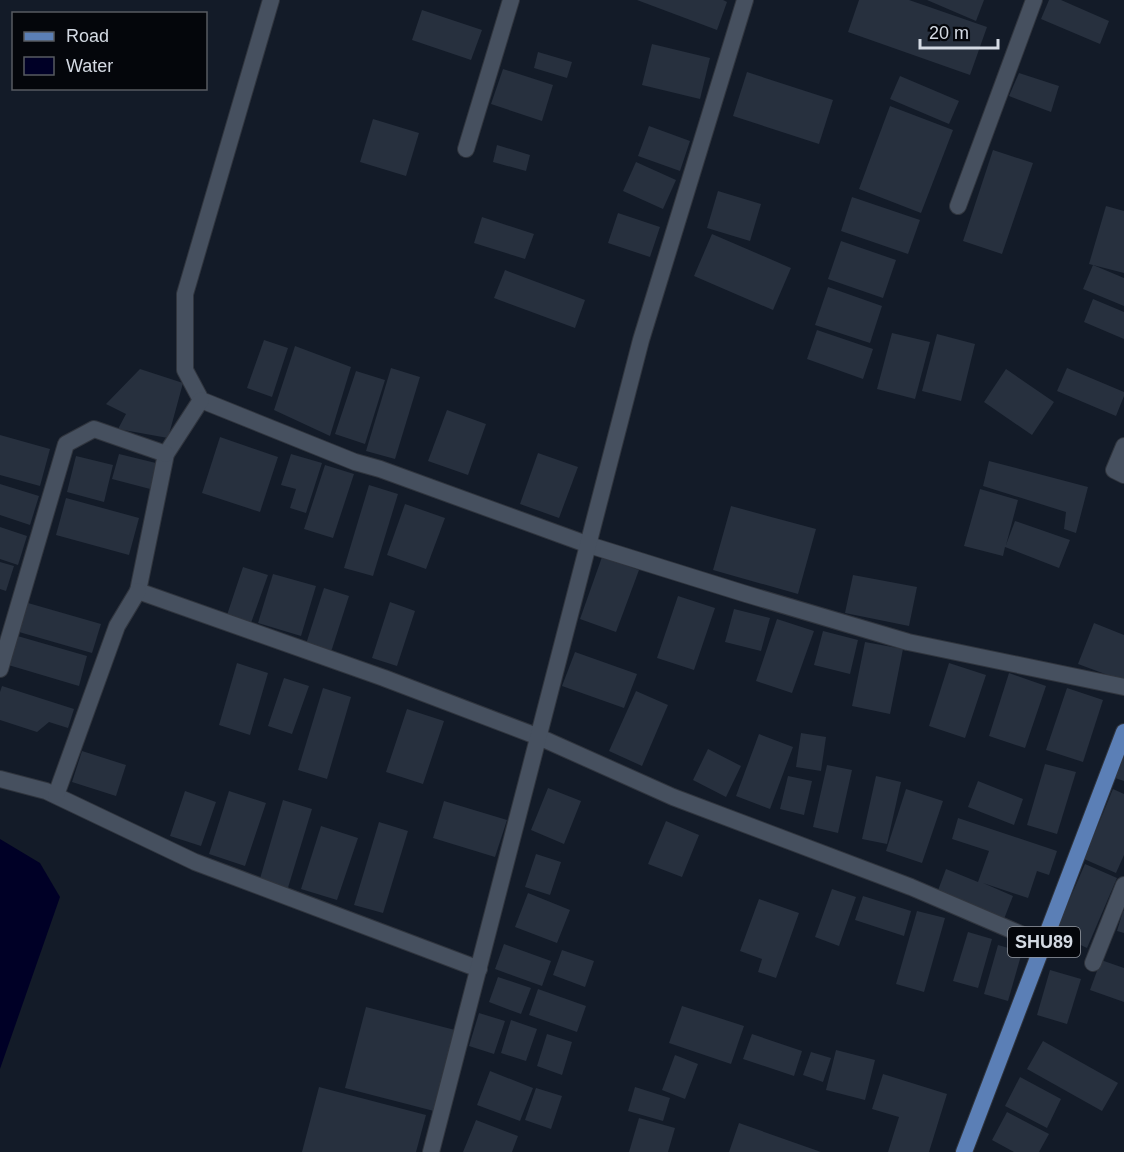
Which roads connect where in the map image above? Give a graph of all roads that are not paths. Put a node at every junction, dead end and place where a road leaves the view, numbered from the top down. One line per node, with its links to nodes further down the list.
1 (271, 0): 7 (street)
2 (511, 0): 5 (street)
3 (745, 0): 11 (street)
4 (1034, 0): 6 (street)
5 (466, 149)
6 (958, 206)
7 (201, 400): 9 (street); 11 (street)
8 (1124, 446): 10 (street)
9 (166, 454): 12 (street); 13 (street)
10 (1124, 475)
11 (589, 545): 14 (street); 16 (street)
12 (138, 591): 16 (street); 18 (street)
13 (0, 669)
14 (1124, 687)
15 (1124, 732): 20 (main road, SHU89)
16 (539, 737): 20 (street); 22 (street)
17 (0, 779): 18 (street)
18 (56, 795): 22 (street)
19 (1124, 885): 21 (street)
20 (1044, 944): 24 (main road, SHU89)
21 (1093, 963)
22 (479, 969): 23 (street)
23 (431, 1152)
24 (964, 1152)

